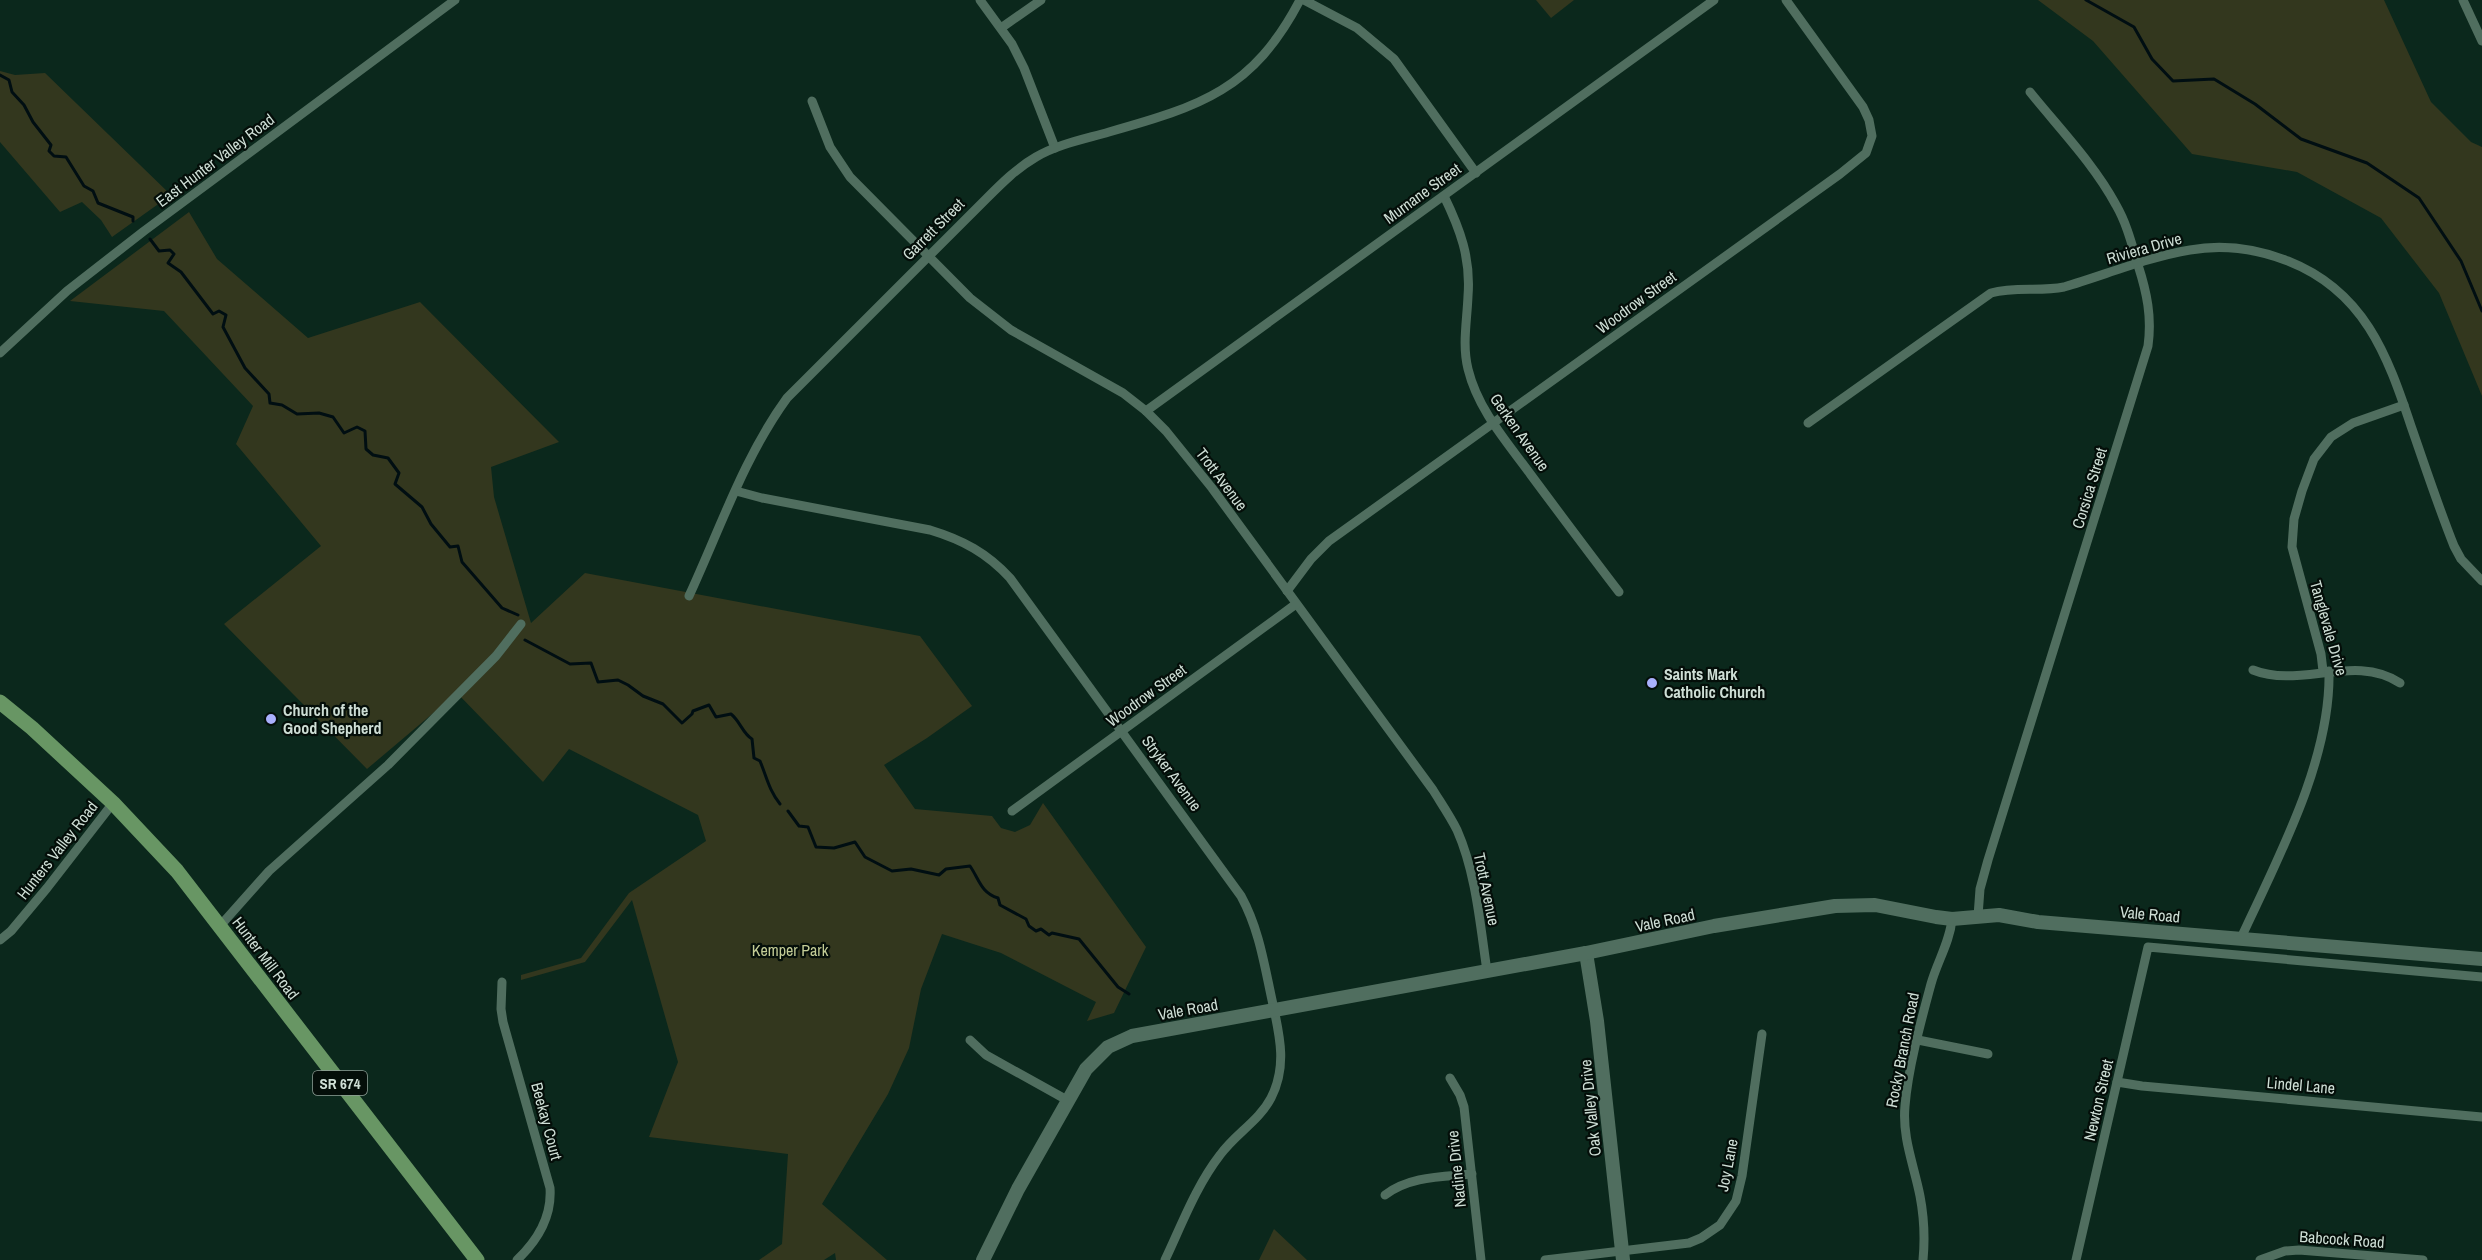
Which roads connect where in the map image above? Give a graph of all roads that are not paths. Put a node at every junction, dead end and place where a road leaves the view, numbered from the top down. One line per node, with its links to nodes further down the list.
1 (456, 0): 17 (street, East Hunter Valley Road)
2 (980, 0): 8 (street)
3 (1041, 0): 8 (street)
4 (1302, 0): 12 (street, Garrett Street); 13 (street)
5 (1714, 0): 13 (street, Murnane Street)
6 (1786, 0): 20 (street, Woodrow Street)
7 (2463, 0): 9 (street)
8 (1001, 28): 12 (street)
9 (2482, 41)
10 (2030, 92): 16 (street, Corsica Street)
11 (812, 101): 15 (street, Trott Avenue)
12 (1055, 148): 15 (street, Garrett Street)
13 (1476, 173): 14 (street, Murnane Street)
14 (1444, 196): 19 (street, Murnane Street); 20 (street, Gerken Avenue)
15 (928, 256): 19 (street, Trott Avenue); 22 (street, Garrett Street)
16 (2138, 264): 18 (street, Riviera Drive); 21 (street, Riviera Drive); 36 (street, Corsica Street)
17 (0, 353)
18 (2404, 405): 23 (street, Riviera Drive); 30 (street, Tanglevale Drive)
19 (1146, 411): 24 (street, Trott Avenue)
20 (1493, 422): 24 (street, Woodrow Street); 25 (street, Gerken Avenue)
21 (1808, 423)
22 (736, 491): 26 (street, Garrett Street); 33 (street, Stryker Avenue)
23 (2482, 581)
24 (1287, 591): 27 (street, Trott Avenue)
25 (1619, 592)
26 (689, 596)
27 (1296, 604): 33 (street, Woodrow Street); 46 (street, Trott Avenue)
28 (520, 624): 38 (street)
29 (2253, 670): 30 (street)
30 (2326, 671): 31 (street); 41 (street, Tanglevale Drive)
31 (2400, 683)
32 (0, 702): 34 (main road, Hunter Mill Road / SR 674)
33 (1122, 731): 35 (street, Woodrow Street); 49 (street, Stryker Avenue)
34 (113, 803): 38 (main road, Hunter Mill Road / SR 674); 42 (street, Hunters Valley Road)
35 (1012, 811)
36 (1978, 916): 37 (main road, Vale Road); 39 (main road, Vale Road)
37 (1952, 919): 44 (main road, Vale Road); 52 (street, Rocky Branch Road)
38 (220, 926): 61 (main road, Hunter Mill Road / SR 674)
39 (2141, 930): 40 (main road, Vale Road); 43 (street)
40 (2157, 931): 41 (main road, Vale Road); 43 (street, Newton Street)
41 (2241, 938): 45 (main road, Vale Road)
42 (0, 940)
43 (2148, 947): 47 (street); 55 (street, Newton Street)
44 (1586, 953): 46 (main road, Vale Road); 60 (main road, Oak Valley Drive)
45 (2482, 959)
46 (1487, 971): 49 (main road, Vale Road)
47 (2482, 977)
48 (502, 982): 62 (street, Beekay Court)
49 (1276, 1010): 56 (main road, Vale Road); 64 (street, Stryker Avenue)
50 (1762, 1034): 60 (street, Joy Lane)
51 (970, 1040): 56 (street)
52 (1918, 1040): 53 (street); 67 (street, Rocky Branch Road)
53 (1988, 1054)
54 (1450, 1078): 58 (street, Nadine Drive)
55 (2117, 1082): 57 (street, Lindel Lane); 68 (street, Newton Street)
56 (1067, 1100): 63 (main road, Vale Road)
57 (2482, 1117)
58 (1472, 1174): 59 (street); 65 (street, Nadine Drive)
59 (1385, 1195)
60 (1623, 1256): 66 (street, Joy Lane)
61 (477, 1260)
62 (517, 1260)
63 (983, 1260)
64 (1165, 1260)
65 (1481, 1260)
66 (1545, 1260)
67 (1923, 1260)
68 (2076, 1260)
69 (2260, 1260): 70 (street, Babcock Road)
70 (2423, 1260)

